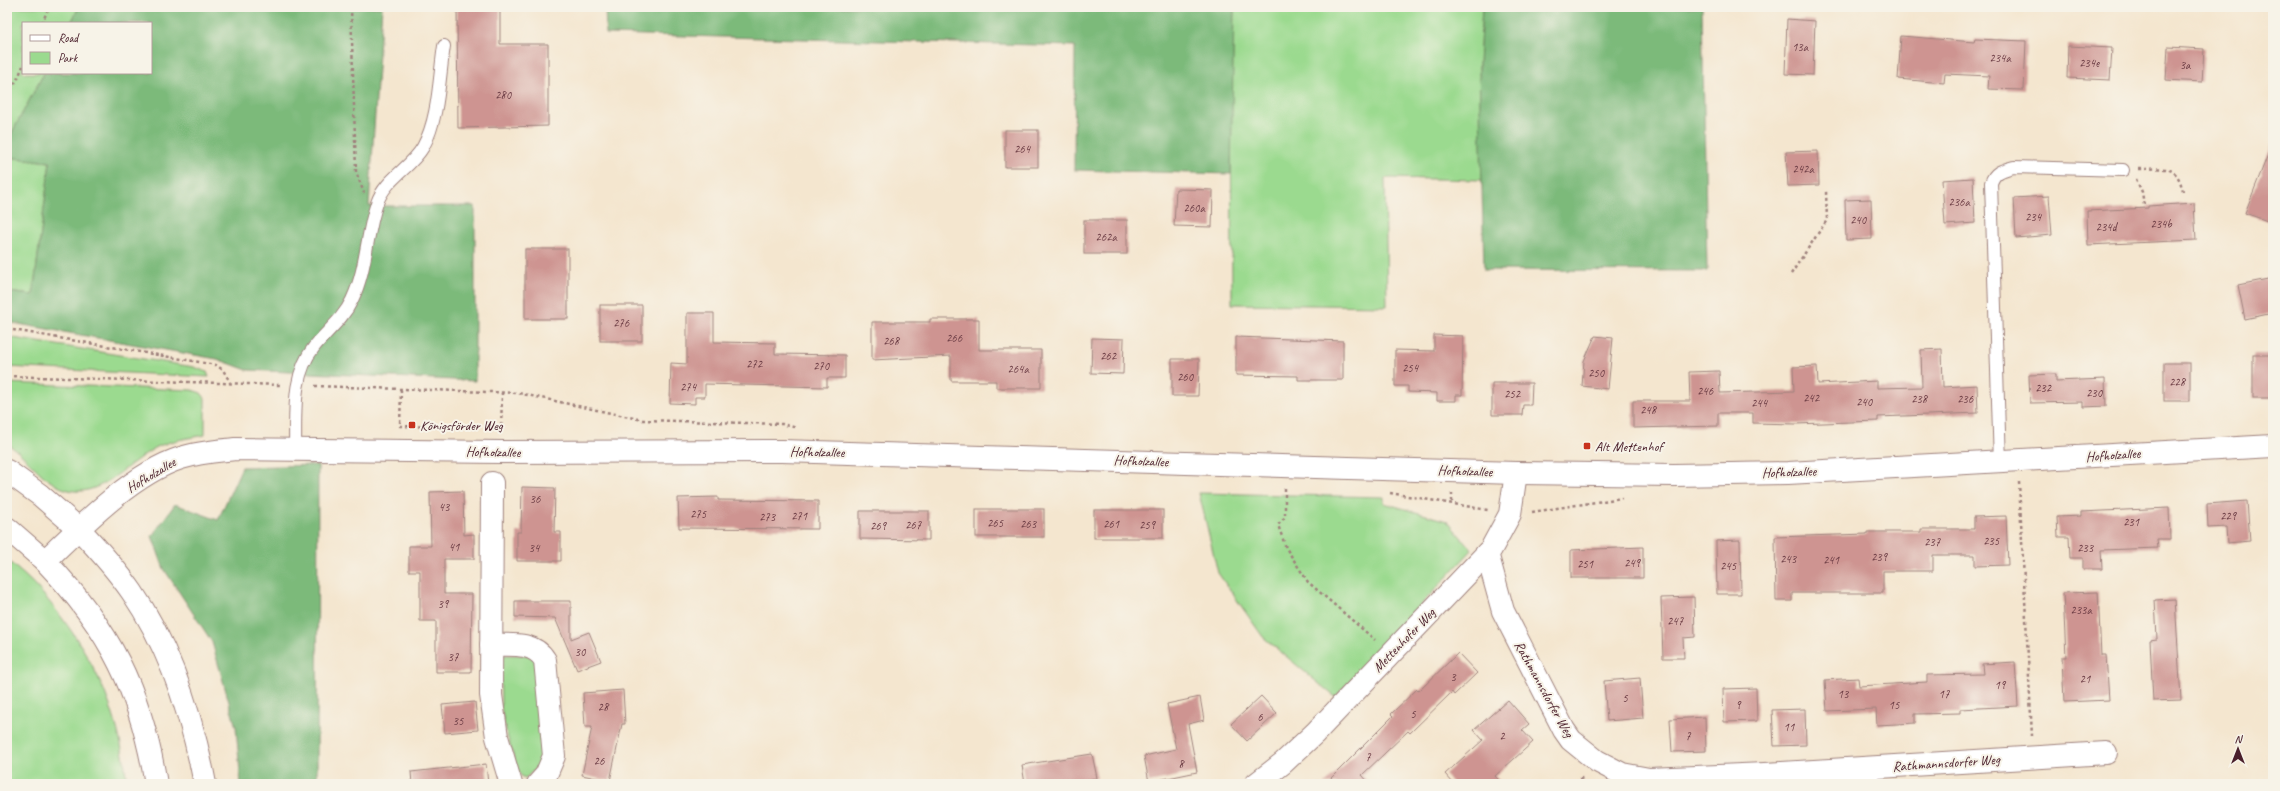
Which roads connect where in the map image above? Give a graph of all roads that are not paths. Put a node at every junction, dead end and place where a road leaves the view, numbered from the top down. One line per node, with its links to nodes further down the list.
1 (444, 46): 4 (lane)
2 (2123, 170): 5 (lane)
3 (2273, 446): 5 (main road, Hofholzallee)
4 (295, 449): 7 (main road, Hofholzallee); 10 (main road, Hofholzallee)
5 (2009, 462): 7 (main road, Hofholzallee)
6 (7, 471): 10 (main road)
7 (1516, 473): 11 (main road, Mettenhofer Weg)
8 (492, 483): 13 (main road)
9 (7, 528): 12 (main road)
10 (79, 529): 12 (main road, Hofholzallee); 16 (main road)
11 (1487, 553): 14 (main road, Rathmannsdorfer Weg); 19 (main road, Mettenhofer Weg)
12 (45, 561): 15 (main road)
13 (491, 645): 17 (main road); 18 (main road)
14 (2106, 753)
15 (156, 784)
16 (205, 784)
17 (512, 784)
18 (538, 784)
19 (1256, 784)

